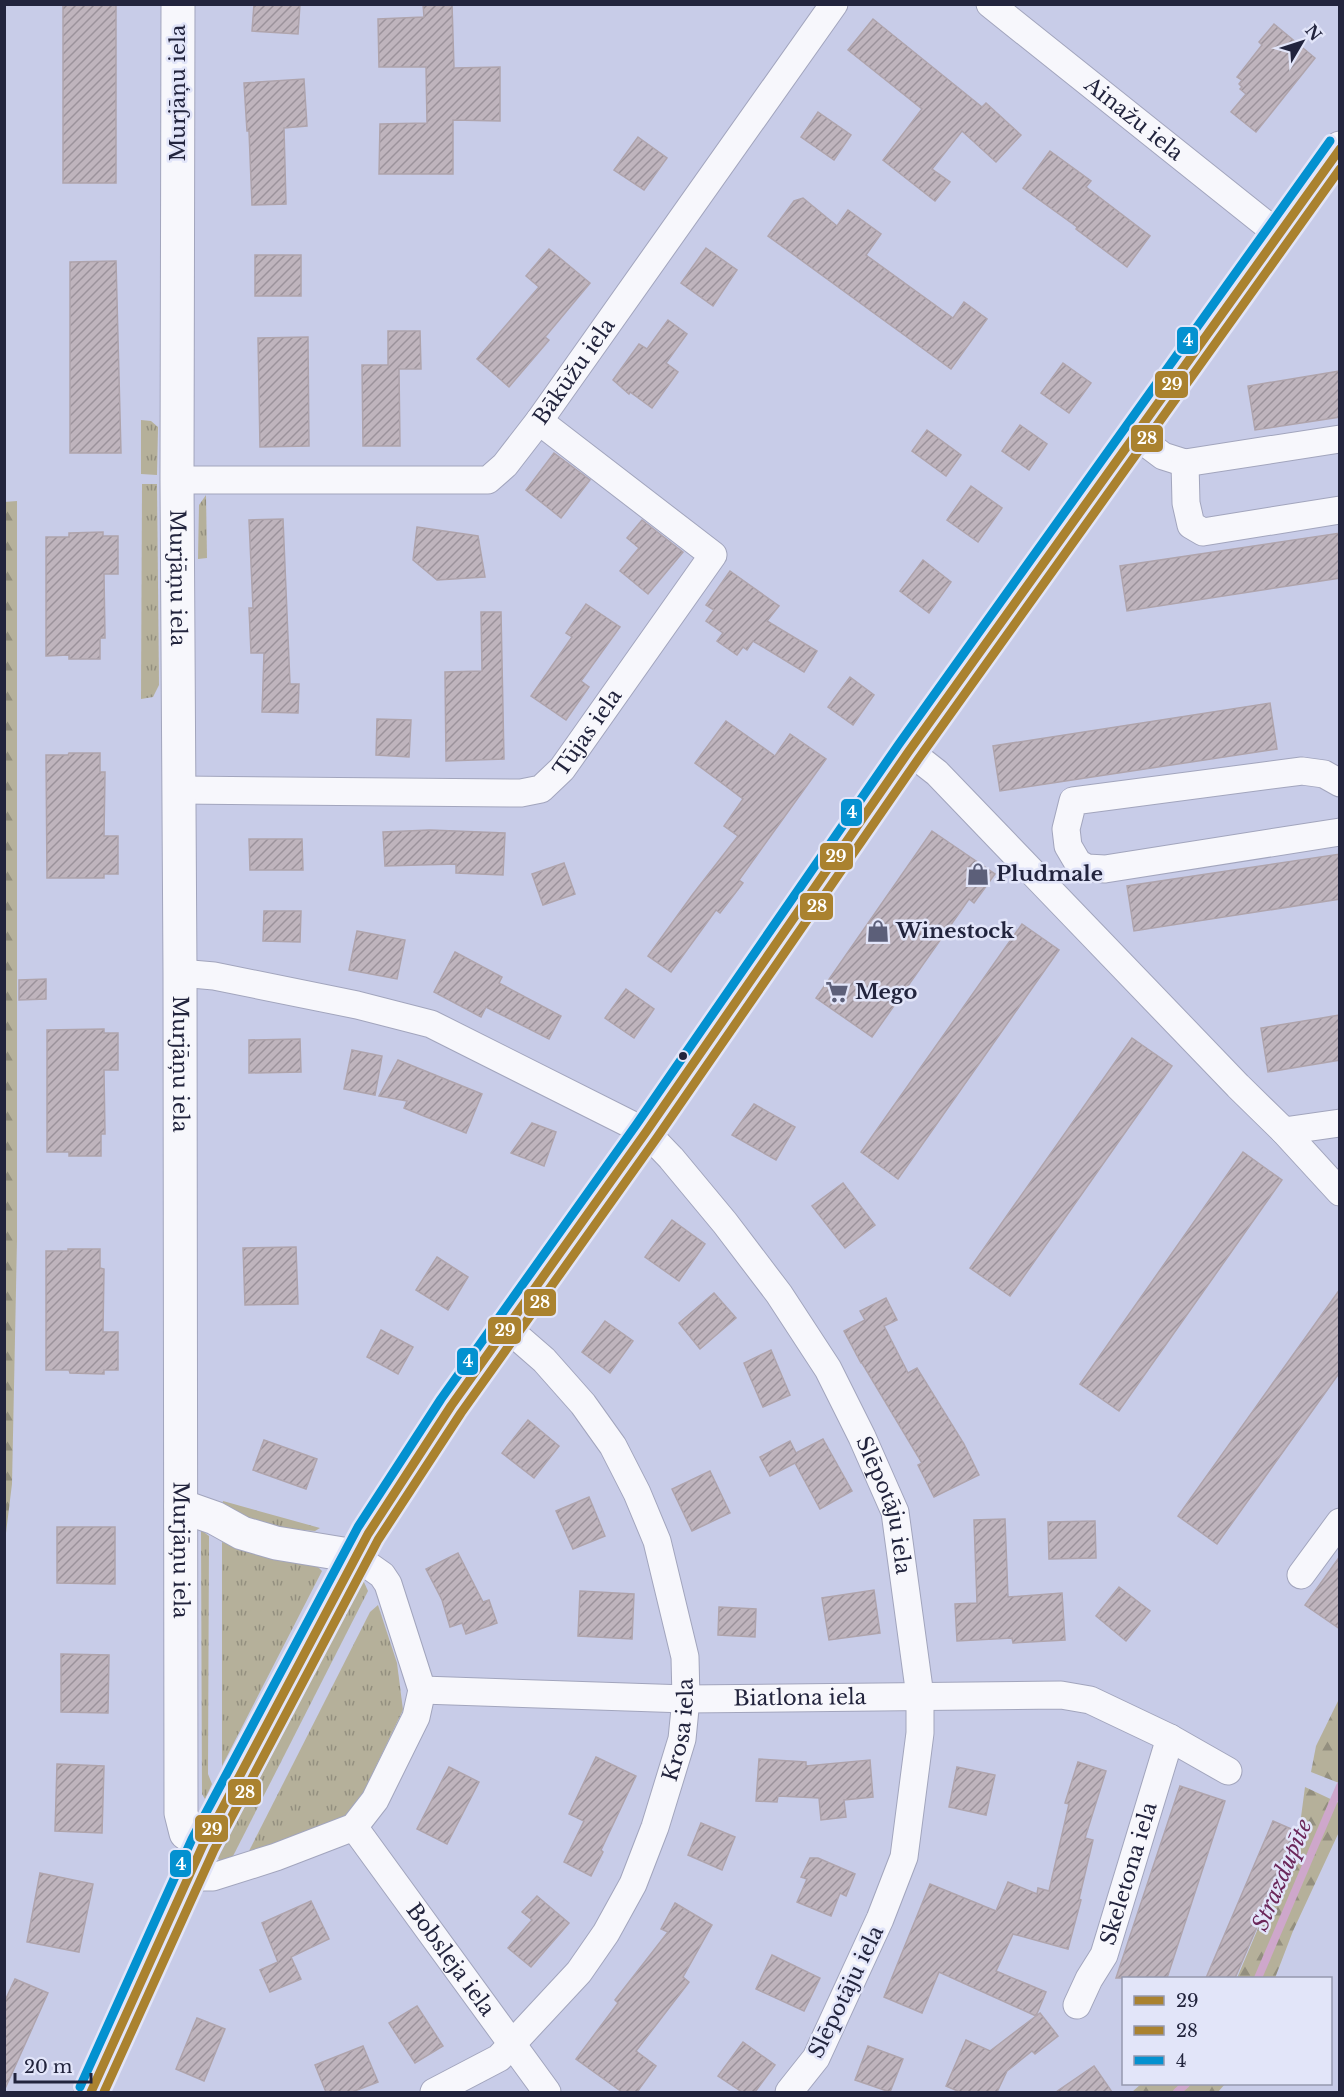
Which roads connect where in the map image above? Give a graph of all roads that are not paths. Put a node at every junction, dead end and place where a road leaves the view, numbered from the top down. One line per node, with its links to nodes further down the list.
1 (178, 4): 10 (street, Murjāņu iela)
2 (834, 4): 6 (street, Bākūžu iela)
3 (990, 4): 5 (street, Ainažu iela)
4 (1340, 148): 5 (street)
5 (1278, 234): 7 (street)
6 (539, 421): 10 (street, Bākūžu iela); 14 (street, Tūjas iela)
7 (1136, 435): 9 (street); 12 (street)
8 (1340, 439): 9 (street)
9 (1185, 463): 11 (street)
10 (177, 480): 14 (street, Murjāņu iela)
11 (1340, 510)
12 (909, 752): 17 (street); 21 (street)
13 (1340, 783): 16 (street)
14 (180, 790): 18 (street, Murjāņu iela)
15 (1340, 832): 16 (street)
16 (1078, 863): 17 (street)
17 (1049, 890): 20 (street)
18 (180, 973): 21 (street, Slēpotāju iela); 24 (street, Murjāņu iela)
19 (1340, 1123): 20 (street)
20 (1284, 1131): 22 (street)
21 (646, 1132): 23 (street); 29 (street, Slēpotāju iela)
22 (1340, 1192)
23 (506, 1327): 26 (street); 30 (street, Krosa iela)
24 (181, 1506): 26 (street); 34 (street, Murjāņu iela)
25 (1340, 1522): 27 (street)
26 (355, 1556): 28 (street); 34 (street)
27 (1301, 1575)
28 (422, 1690): 30 (street, Biatlona iela); 33 (street)
29 (920, 1696): 30 (street, Biatlona iela); 31 (street, Biatlona iela); 41 (street, Slēpotāju iela)
30 (686, 1699): 37 (street, Krosa iela)
31 (1170, 1738): 32 (street, Biatlona iela); 36 (street, Skeletona iela)
32 (1228, 1771)
33 (354, 1827): 35 (street); 37 (street, Bobsleja iela)
34 (203, 1845): 35 (street)
35 (189, 1877): 38 (street)
36 (1077, 2005)
37 (513, 2043): 39 (street, Krosa iela); 40 (street, Bobsleja iela)
38 (91, 2092)
39 (434, 2092)
40 (547, 2092)
41 (789, 2092)

